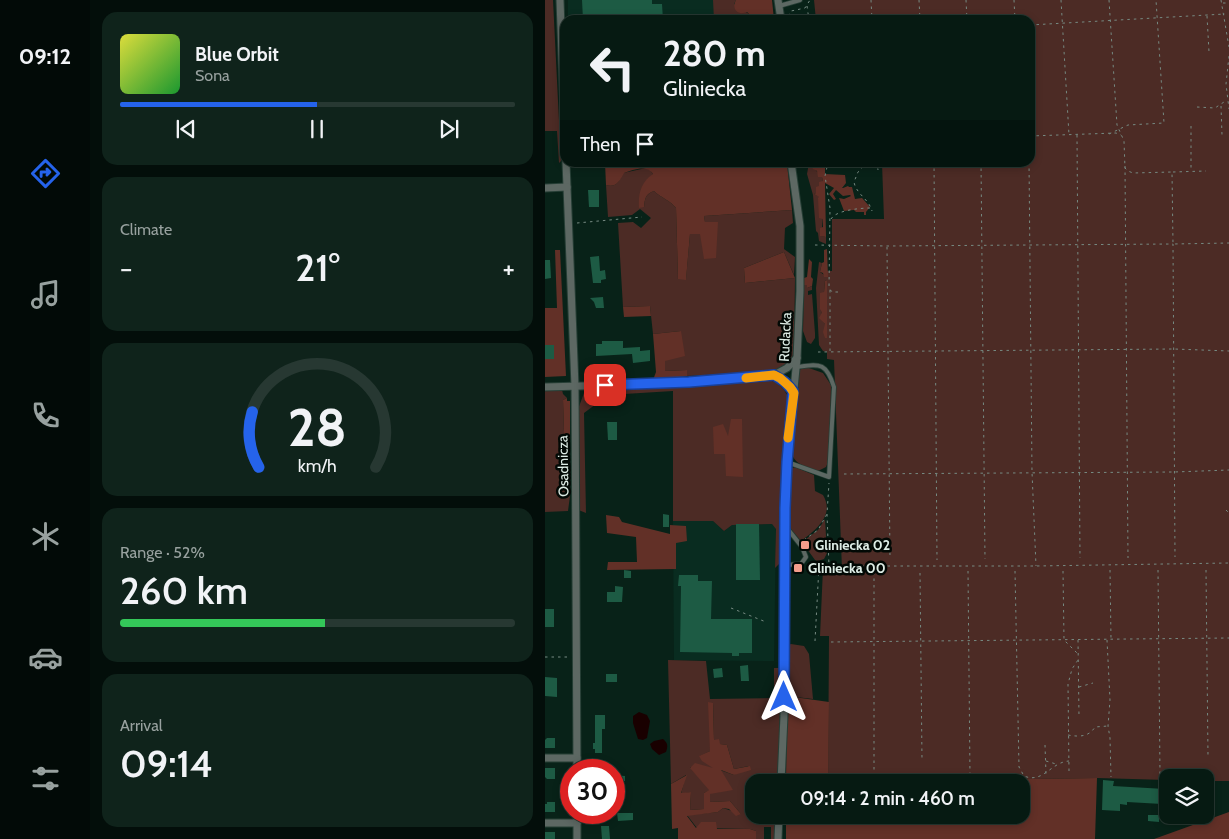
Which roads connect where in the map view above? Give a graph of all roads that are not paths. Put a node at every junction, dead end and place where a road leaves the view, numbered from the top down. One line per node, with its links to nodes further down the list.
1 (560, 0): 4 (street)
2 (800, 0): 3 (lane)
3 (778, 3)
4 (561, 15)
5 (566, 167): 7 (street, Osadnicza)
6 (792, 167): 9 (street, Rudacka)
7 (567, 187): 8 (street); 12 (street, Osadnicza)
8 (545, 188)
9 (797, 358): 10 (street, Rudacka); 11 (street)
10 (796, 367): 14 (street, Rudacka); 15 (lane)
11 (774, 375): 12 (street); 14 (street)
12 (575, 386): 13 (street); 19 (street, Osadnicza)
13 (545, 387)
14 (794, 393): 15 (street, Rudacka)
15 (787, 462): 16 (street, Rudacka)
16 (785, 523): 17 (street, Rudacka); 17 (lane)
17 (785, 565): 20 (street, Rudacka)
18 (545, 758): 19 (street)
19 (577, 758)
20 (781, 774)
21 (545, 823): 22 (street)
22 (560, 823)
23 (577, 824): 25 (street)
24 (779, 824): 26 (street)
25 (577, 839)
26 (778, 839)

